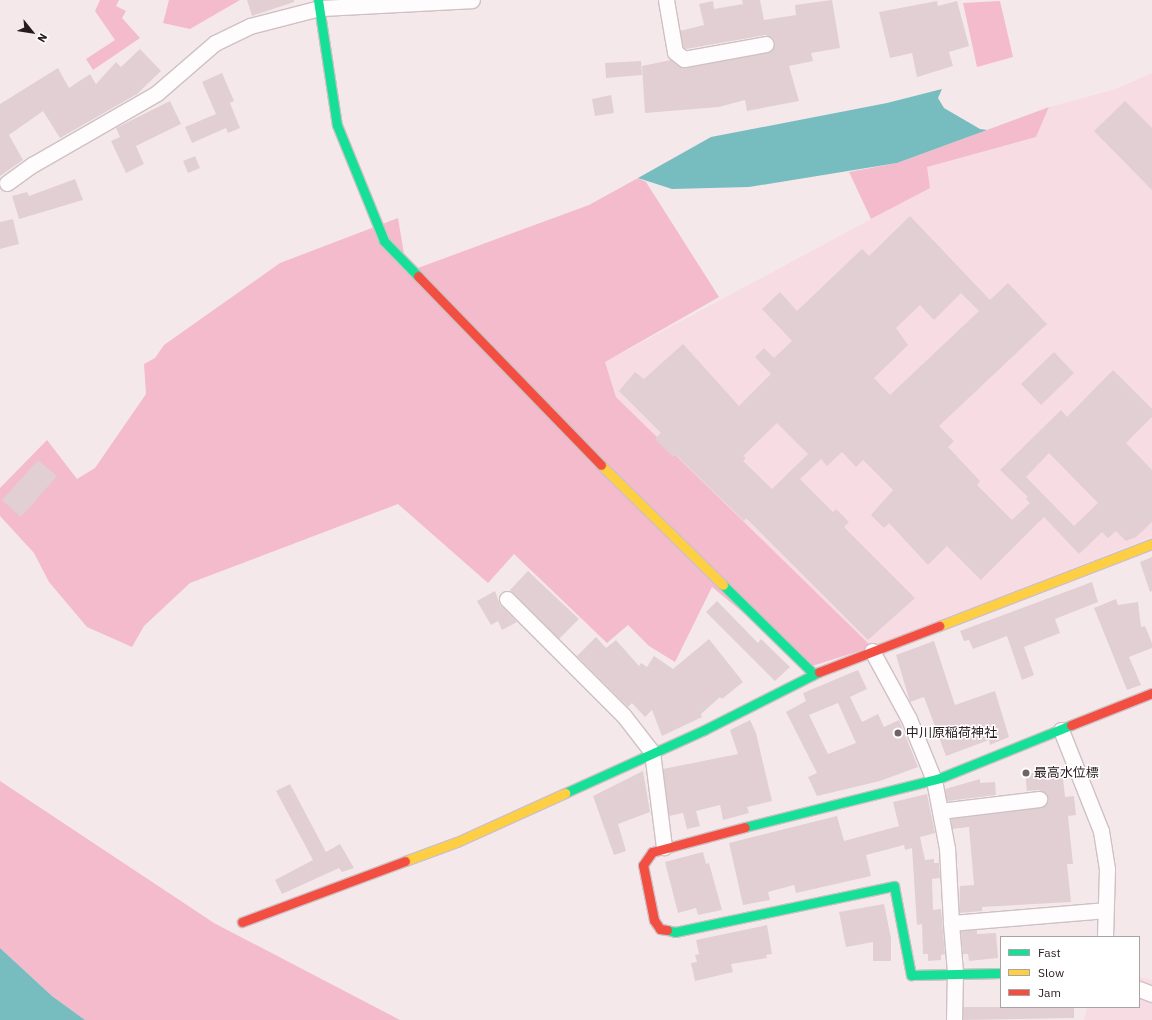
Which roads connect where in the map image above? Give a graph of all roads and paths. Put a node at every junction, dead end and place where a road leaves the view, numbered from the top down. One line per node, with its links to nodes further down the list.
1 (472, 0): 3 (street)
2 (666, 0): 5 (street)
3 (426, 1): 4 (street)
4 (319, 4): 6 (street); 10 (street)
5 (766, 44)
6 (7, 183)
7 (1152, 544): 9 (street)
8 (507, 599): 13 (street)
9 (872, 651): 10 (street); 14 (street)
10 (814, 674): 13 (street)
11 (1152, 693): 12 (street)
12 (1061, 730): 14 (street); 18 (street)
13 (652, 752): 17 (street); 19 (street)
14 (934, 780): 16 (street); 17 (street)
15 (1039, 799): 16 (street)
16 (940, 811): 20 (street)
17 (664, 847): 22 (street)
18 (1105, 910): 20 (street); 21 (street)
19 (242, 922)
20 (951, 923): 22 (street)
21 (1104, 936)
22 (955, 972): 23 (street); 26 (street)
23 (1000, 973)
24 (1140, 989): 25 (street)
25 (1152, 994)
26 (954, 1020)

